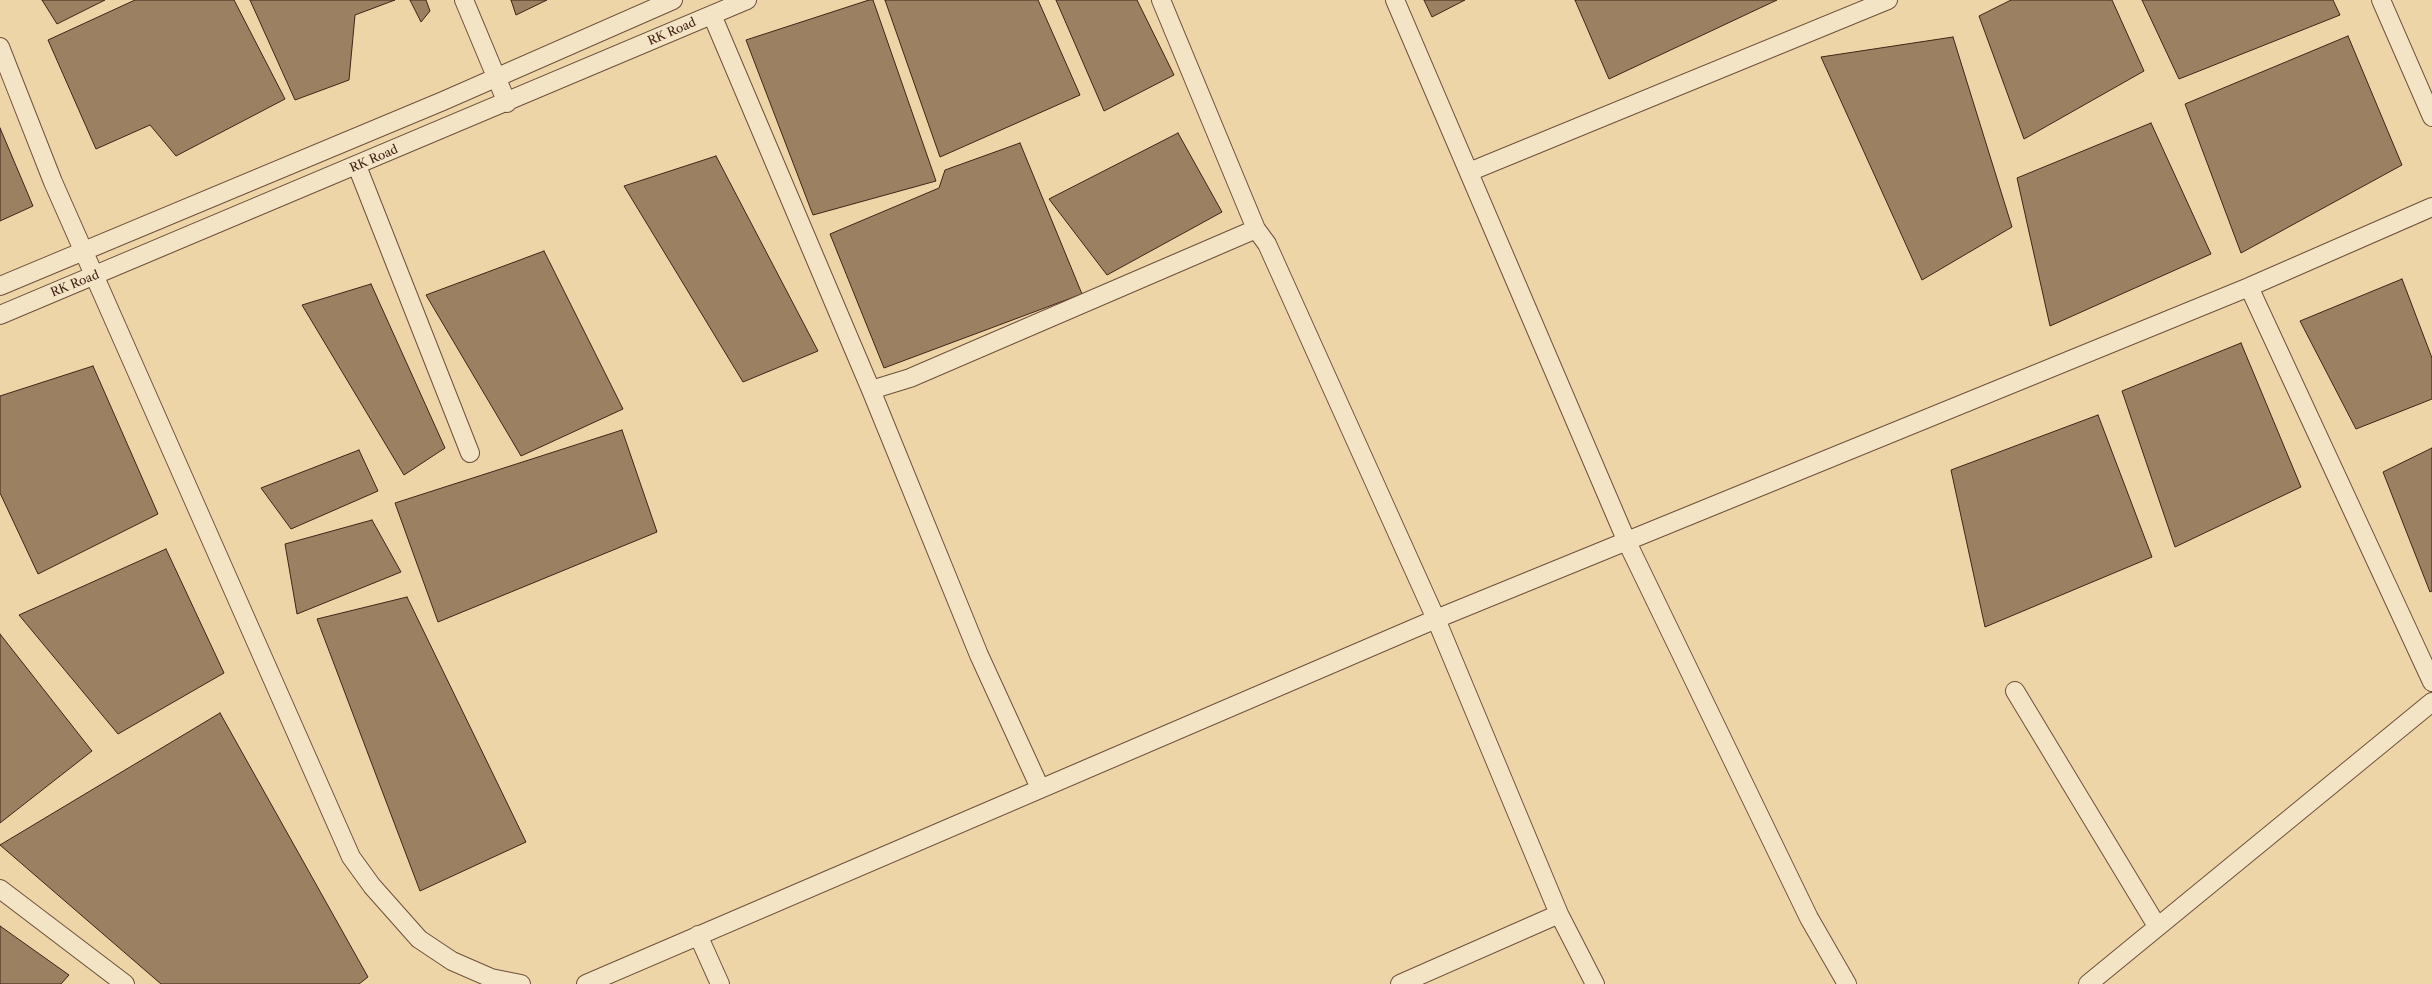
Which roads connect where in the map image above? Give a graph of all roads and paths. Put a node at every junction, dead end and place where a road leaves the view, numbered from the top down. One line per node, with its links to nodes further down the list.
1 (464, 0): 10 (street)
2 (673, 0): 10 (street)
3 (747, 0): 8 (street, RK Road)
4 (1161, 0): 16 (street)
5 (1395, 0): 14 (street)
6 (1888, 0): 14 (street)
7 (2381, 0): 12 (street)
8 (712, 16): 11 (street, RK Road); 22 (street)
9 (0, 47): 17 (street)
10 (496, 78): 11 (street); 17 (street)
11 (506, 103): 13 (street, RK Road)
12 (2432, 117)
13 (357, 166): 18 (street, RK Road); 23 (street)
14 (1469, 172): 24 (street)
15 (2432, 207): 20 (street)
16 (1256, 230): 22 (street); 25 (street)
17 (84, 250): 18 (street); 19 (street)
18 (96, 276): 21 (street, RK Road); 35 (street)
19 (0, 286)
20 (2249, 287): 24 (street); 26 (street)
21 (0, 315)
22 (871, 390): 29 (street)
23 (470, 453)
24 (1627, 542): 25 (street); 40 (street)
25 (1436, 620): 29 (street); 31 (street)
26 (2432, 682)
27 (2015, 691): 32 (street)
28 (2432, 702): 32 (street)
29 (1040, 788): 33 (street)
30 (0, 889): 34 (street)
31 (1559, 914): 38 (street); 39 (street)
32 (2157, 926): 41 (street)
33 (698, 935): 36 (street); 37 (street)
34 (125, 984)
35 (521, 984)
36 (586, 984)
37 (720, 984)
38 (1400, 984)
39 (1595, 984)
40 (1848, 984)
41 (2088, 984)

